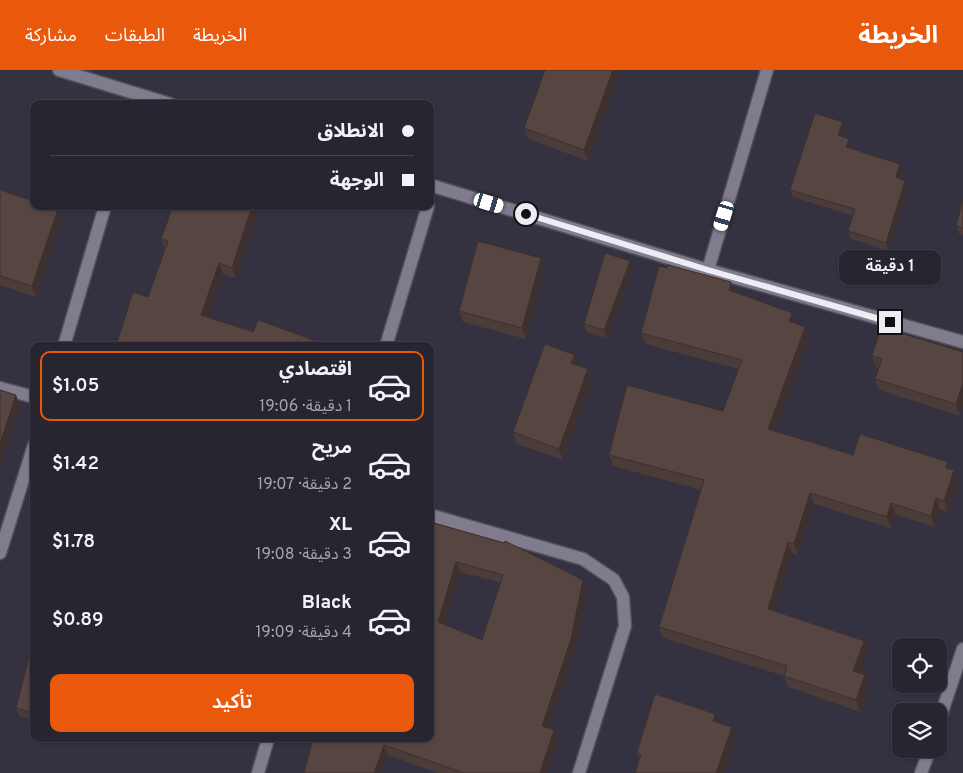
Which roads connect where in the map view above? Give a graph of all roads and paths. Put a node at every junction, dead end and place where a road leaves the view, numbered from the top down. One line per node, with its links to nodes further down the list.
1 (59, 70): 3 (street)
2 (767, 70): 7 (street)
3 (136, 99)
4 (434, 186): 7 (street)
5 (104, 210): 8 (street)
6 (427, 210): 9 (street)
7 (708, 270): 10 (street)
8 (65, 342)
9 (387, 342)
10 (963, 342)
11 (0, 388): 12 (street)
12 (30, 396)
13 (30, 459): 15 (street)
14 (434, 515): 21 (street)
15 (0, 553)
16 (963, 649): 17 (street)
17 (945, 703)
18 (267, 742): 20 (street)
19 (927, 758): 22 (street)
20 (258, 773)
21 (579, 773)
22 (921, 773)

